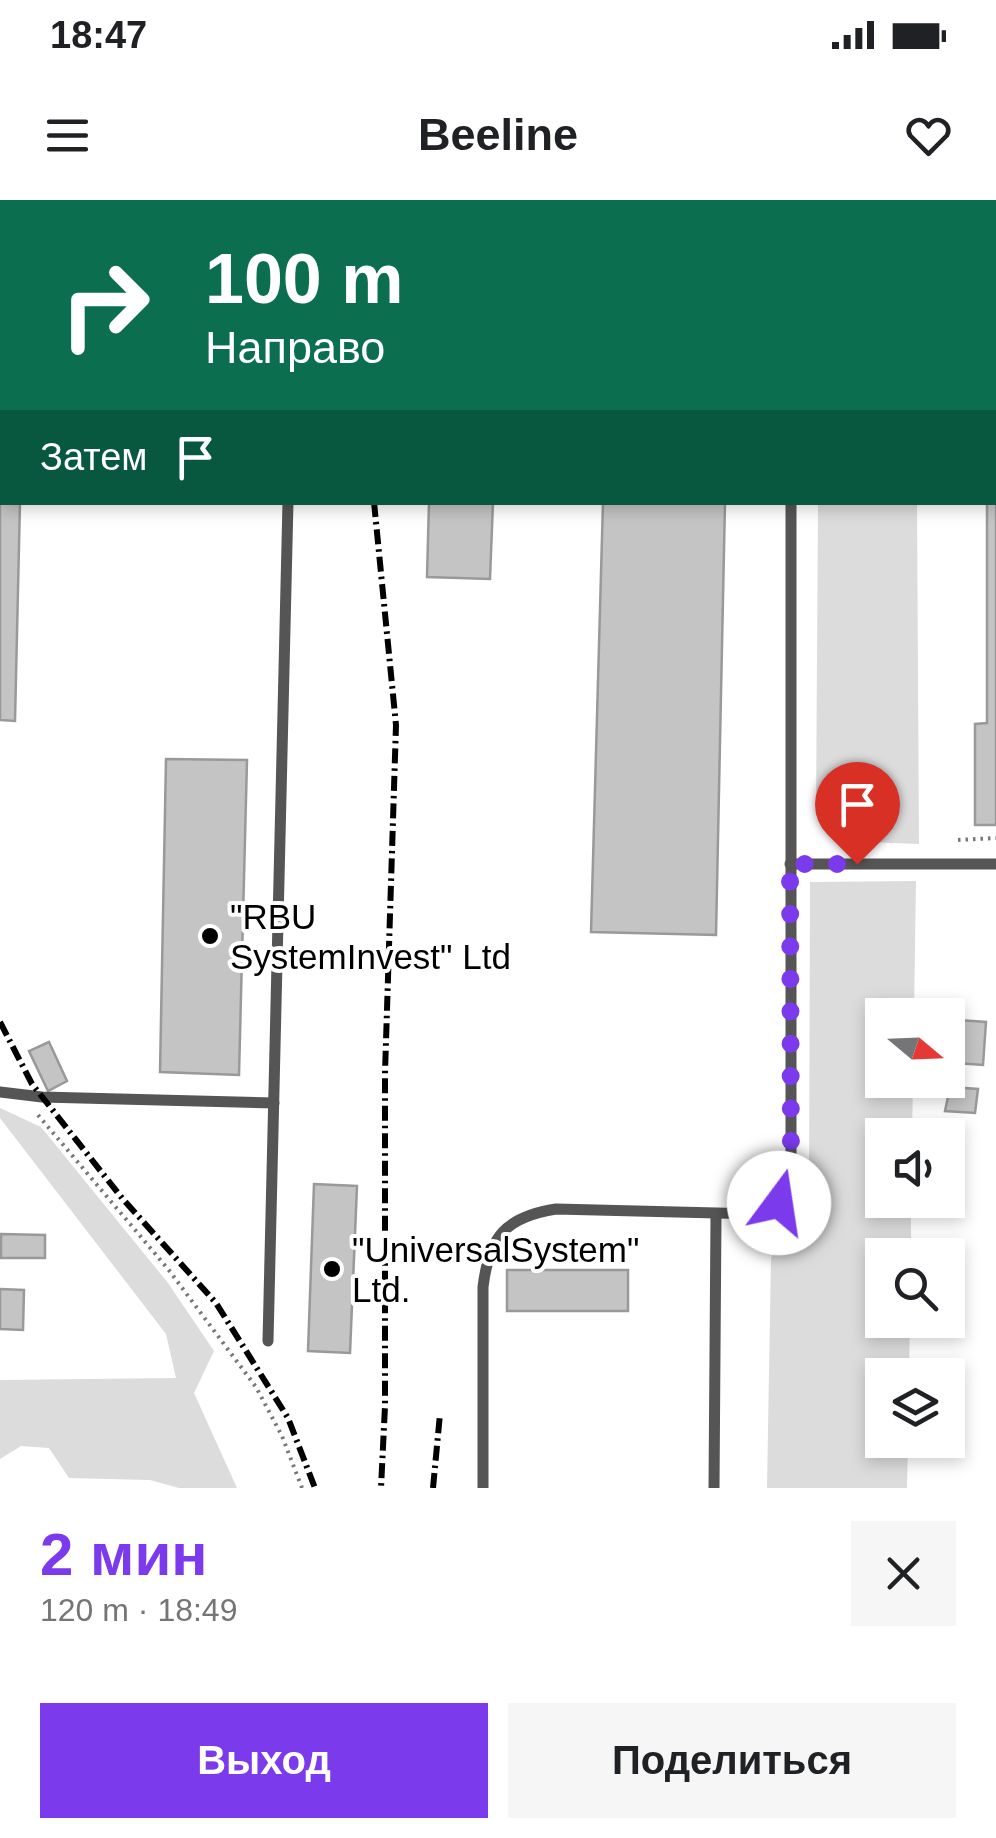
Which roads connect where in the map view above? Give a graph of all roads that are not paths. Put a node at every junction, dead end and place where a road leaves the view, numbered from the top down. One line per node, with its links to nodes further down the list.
1 (288, 505): 6 (lane)
2 (791, 505): 3 (lane)
3 (790, 864): 4 (lane); 7 (lane)
4 (996, 864)
5 (0, 1092): 6 (lane)
6 (274, 1103): 8 (lane)
7 (716, 1214): 9 (lane); 10 (lane)
8 (268, 1341)
9 (484, 1488)
10 (714, 1488)

